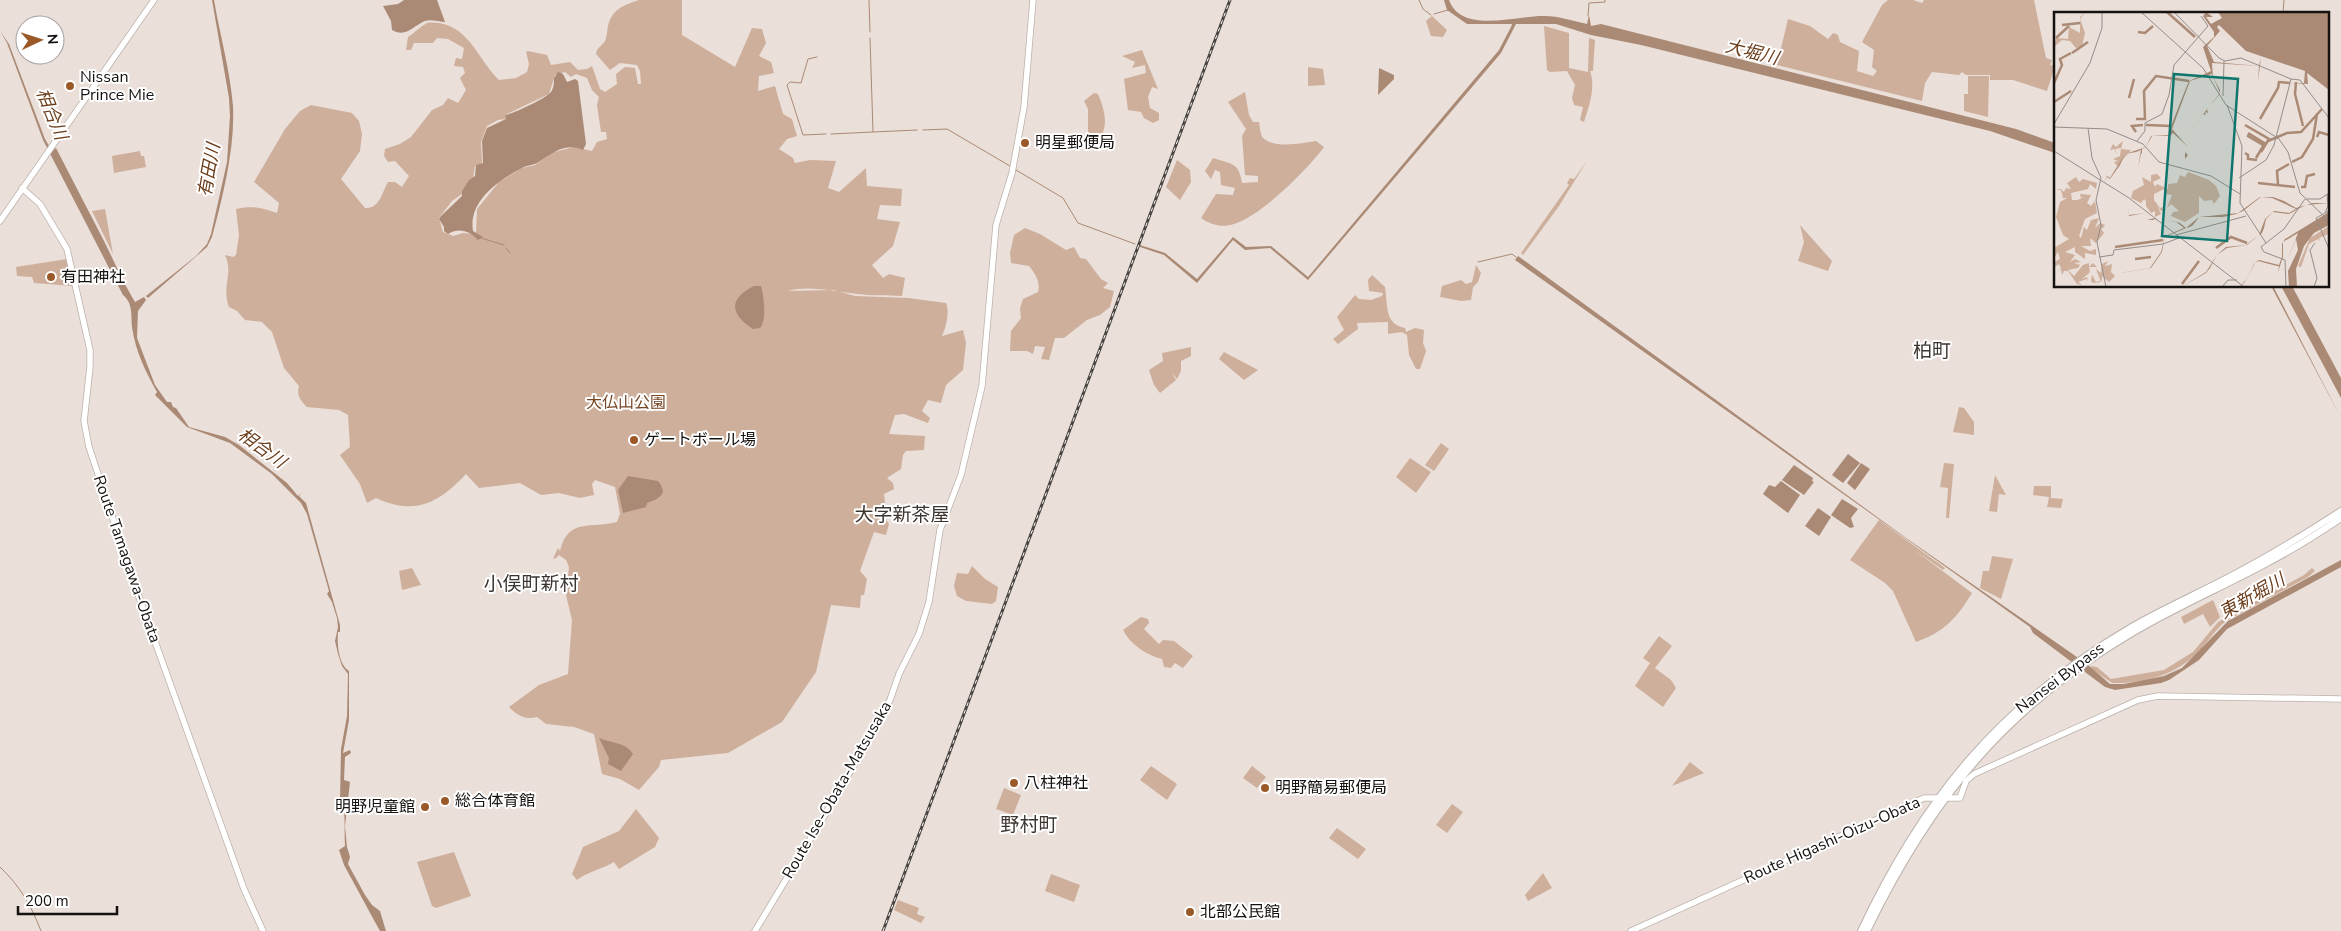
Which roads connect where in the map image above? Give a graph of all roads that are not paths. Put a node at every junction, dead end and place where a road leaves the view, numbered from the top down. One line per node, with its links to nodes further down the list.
1 (154, 0): 3 (main road)
2 (1032, 0): 11 (main road, Route Ise-Obata-Matsusaka)
3 (22, 188): 4 (main road); 10 (main road, Route Tamagawa-Obata)
4 (0, 221)
5 (2341, 511): 7 (highway, Nansei Bypass)
6 (2341, 518): 7 (highway, Nansei Bypass)
7 (2084, 660): 9 (highway, Nansei Bypass)
8 (2341, 699): 9 (main road, Route Higashi-Oizu-Obata)
9 (1939, 799): 12 (main road, Route Higashi-Oizu-Obata); 13 (highway, Nansei Bypass); 14 (highway, Nansei Bypass)
10 (263, 931)
11 (755, 931)
12 (1631, 931)
13 (1860, 931)
14 (1867, 931)

